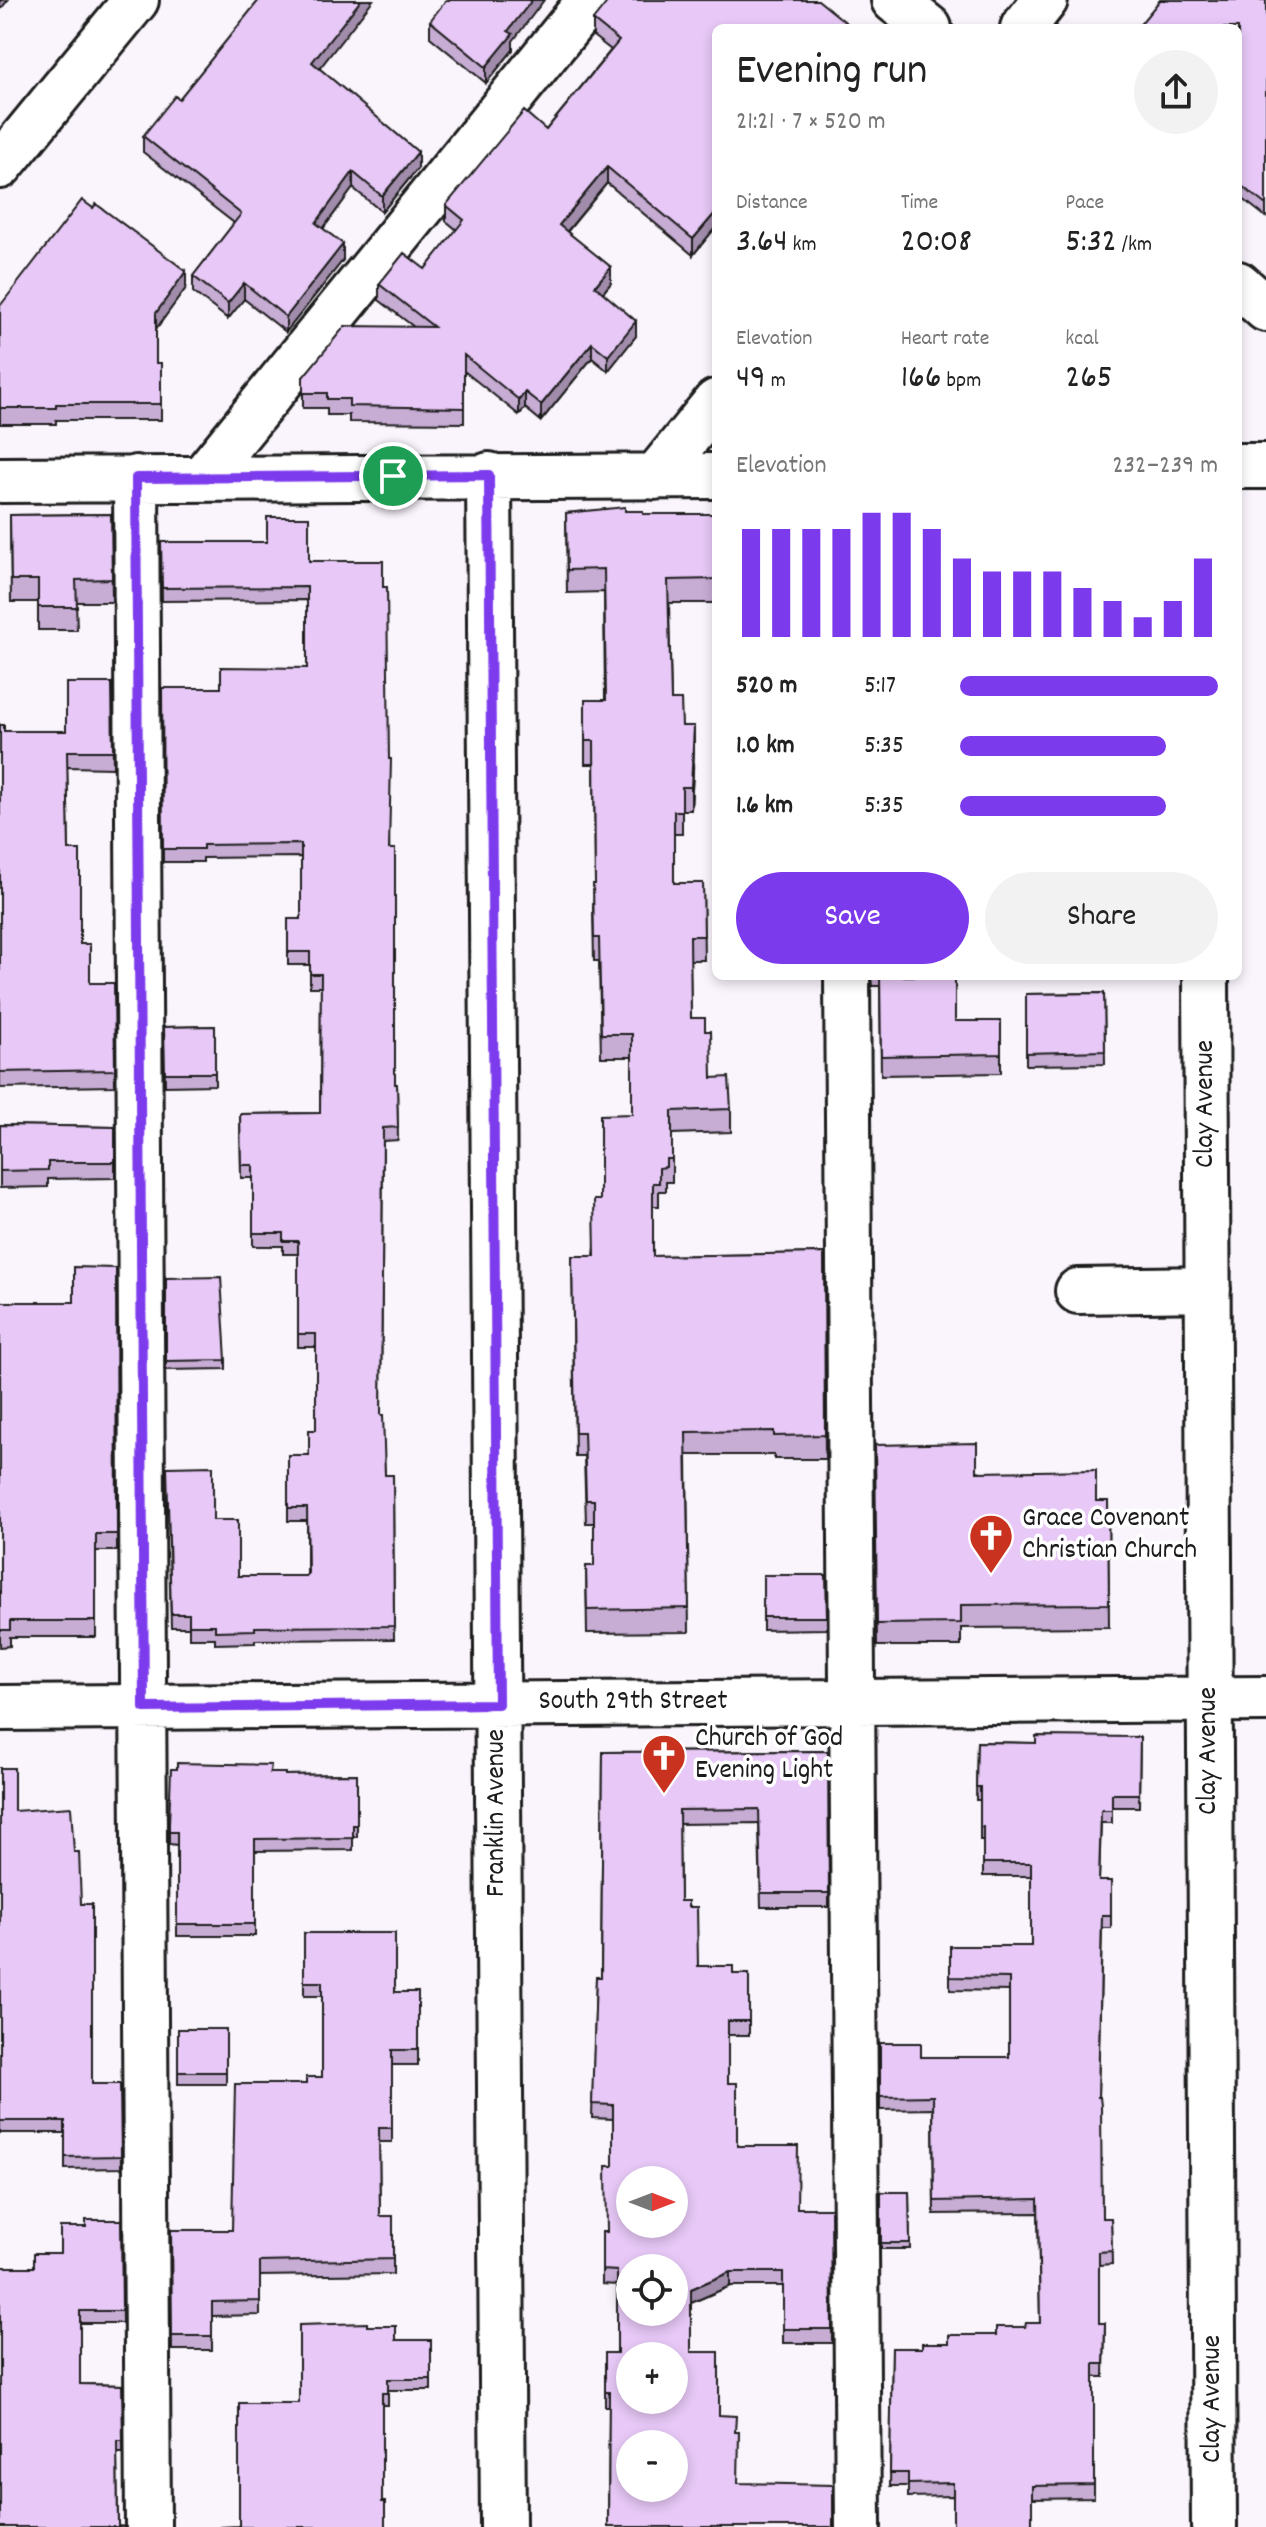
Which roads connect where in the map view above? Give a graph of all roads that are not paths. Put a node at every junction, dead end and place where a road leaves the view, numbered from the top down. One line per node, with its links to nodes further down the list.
1 (136, 0): 7 (street)
2 (590, 0): 15 (street)
3 (894, 0): 5 (street)
4 (1045, 0): 6 (street)
5 (924, 24)
6 (1026, 24)
7 (0, 166)
8 (712, 407): 13 (street)
9 (1242, 466): 10 (street)
10 (1266, 466)
11 (489, 475): 13 (street); 15 (street); 24 (street, Franklin Avenue)
12 (712, 476): 13 (street)
13 (655, 477)
14 (136, 478): 15 (street); 16 (street); 26 (street)
15 (202, 478)
16 (0, 480)
17 (847, 980): 23 (street)
18 (1206, 980): 19 (street, Clay Avenue)
19 (1208, 1289): 20 (street); 21 (street, Clay Avenue)
20 (1078, 1291)
21 (1210, 1699): 22 (street, South 29th Street); 23 (street, South 29th Street); 30 (street, Clay Avenue)
22 (1266, 1699)
23 (853, 1703): 24 (street, South 29th Street); 29 (street)
24 (498, 1704): 26 (street, South 29th Street); 28 (street, Franklin Avenue)
25 (0, 1708): 26 (street, South 29th Street)
26 (144, 1708): 27 (street)
27 (148, 2527)
28 (503, 2527)
29 (858, 2527)
30 (1214, 2527)

